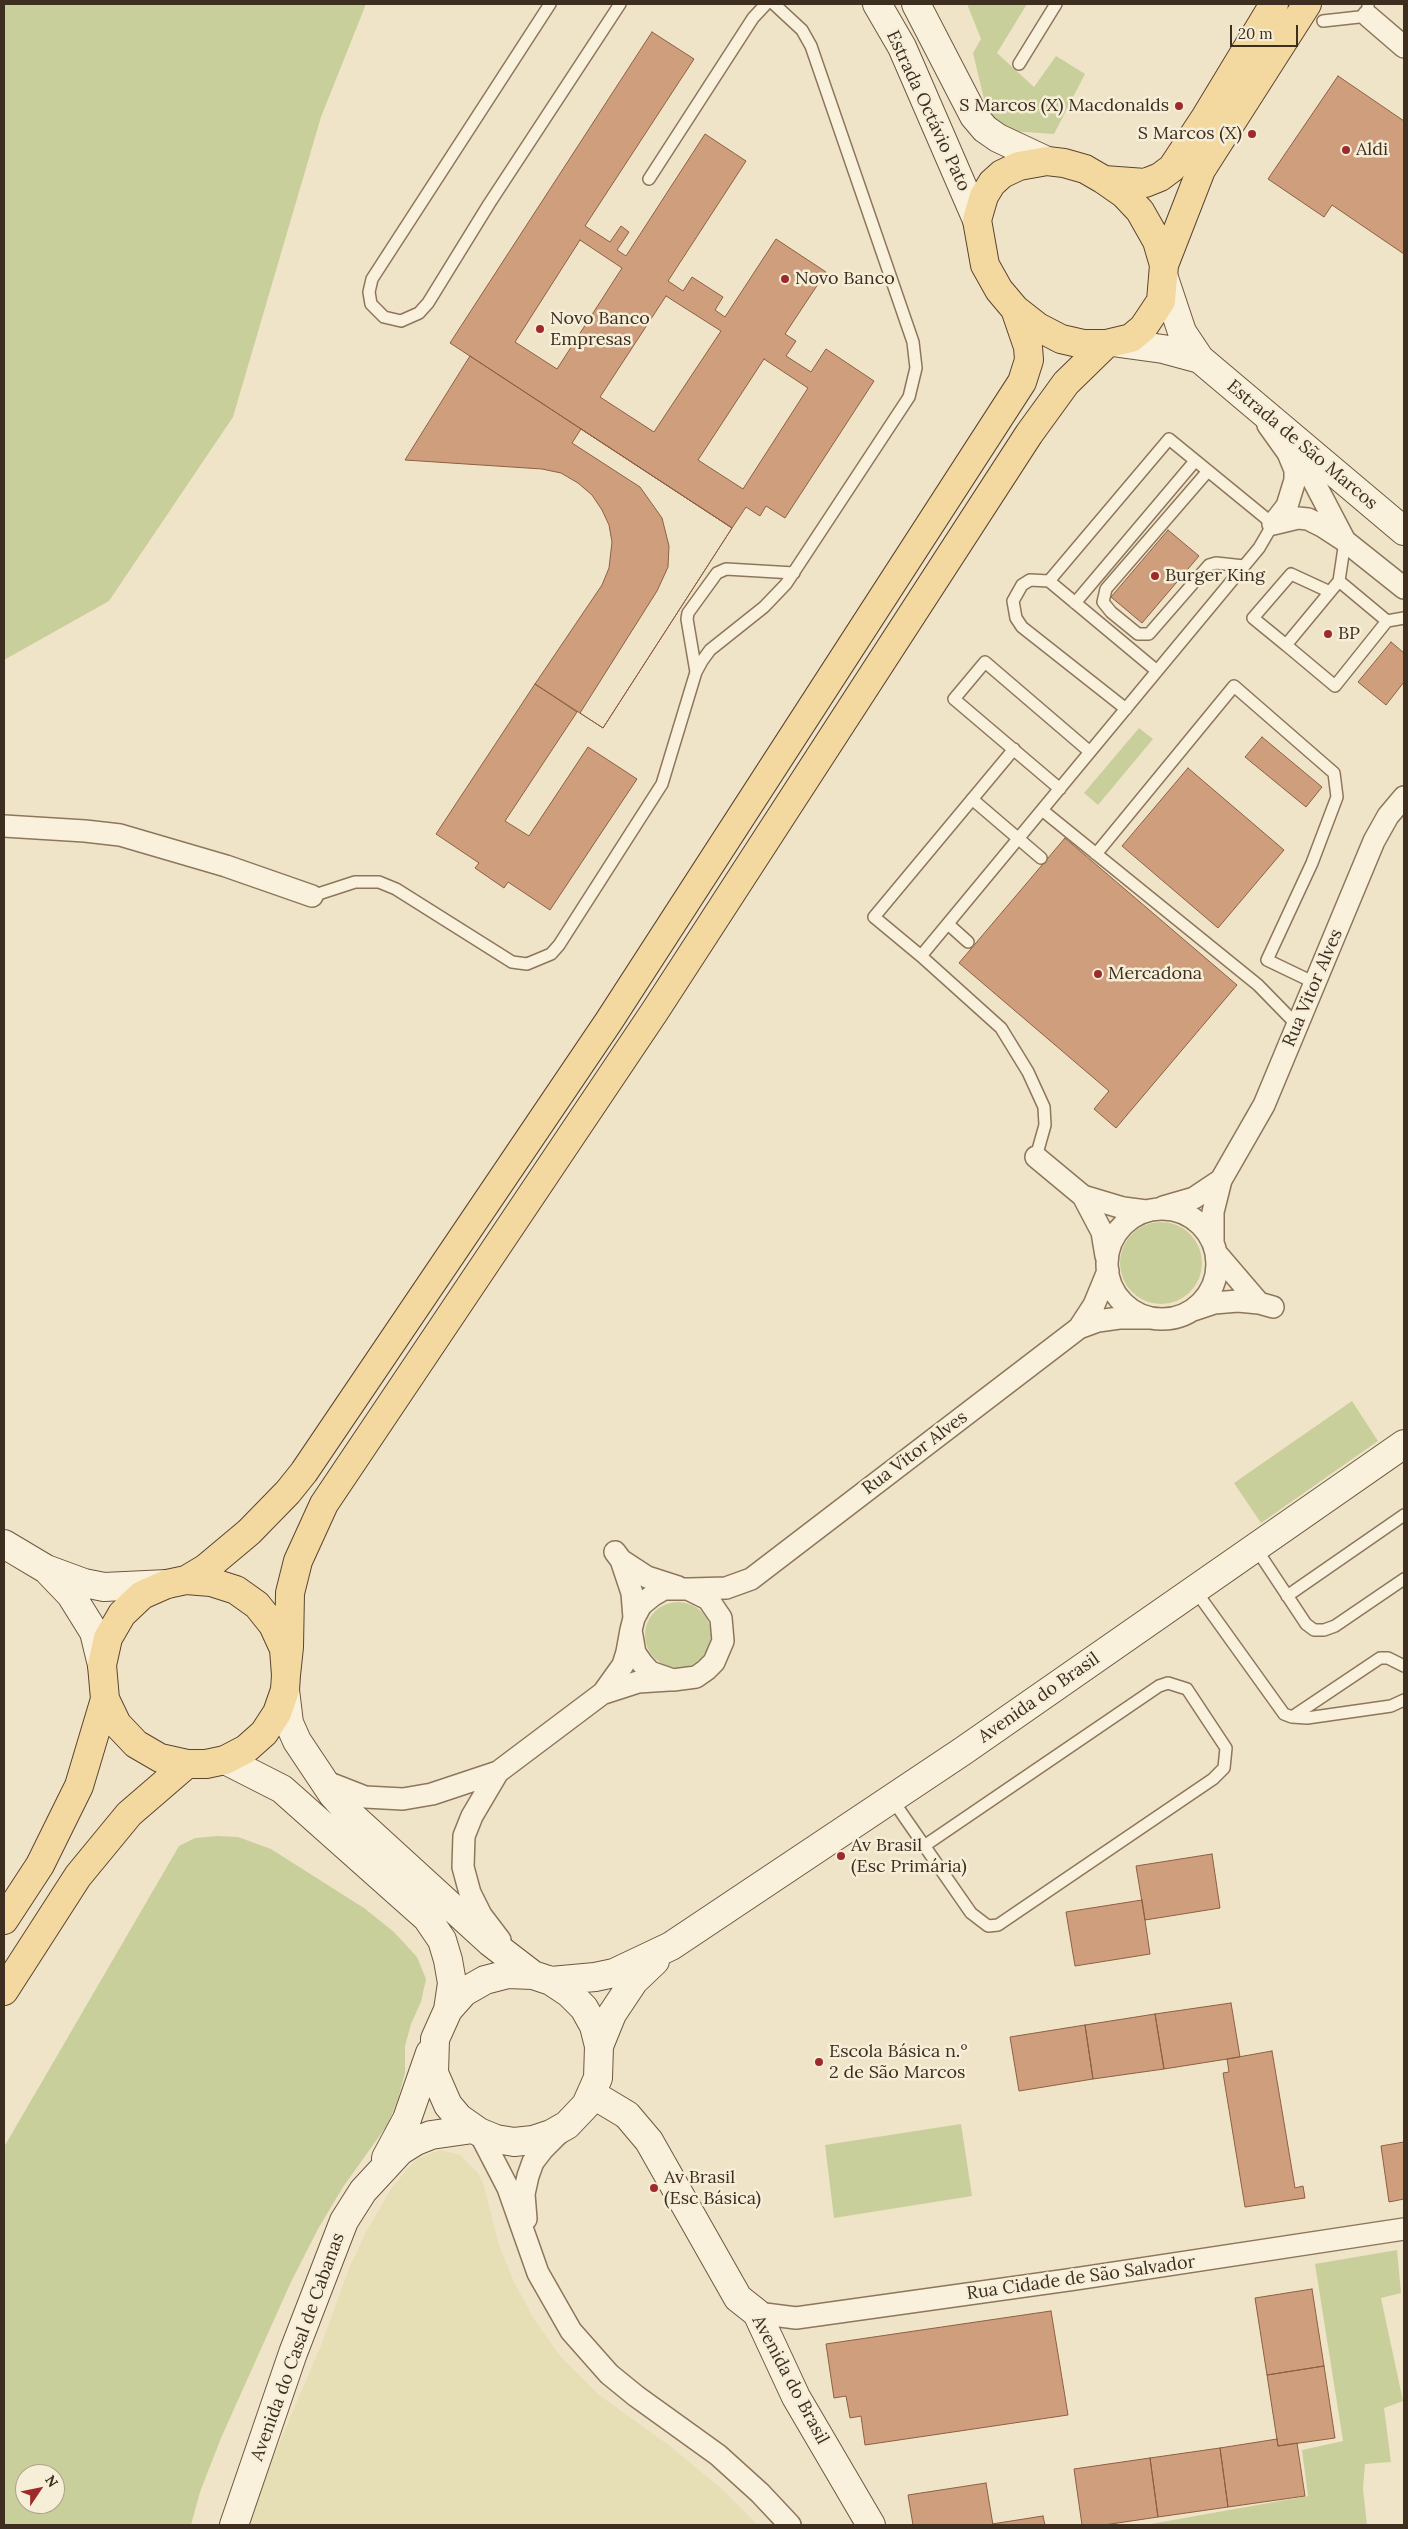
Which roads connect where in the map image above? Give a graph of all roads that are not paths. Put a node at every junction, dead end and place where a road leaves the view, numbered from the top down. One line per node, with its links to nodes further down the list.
1 (550, 4): 2 (lane)
2 (620, 4)
3 (766, 4): 14 (lane)
4 (774, 4): 29 (lane)
5 (877, 4): 16 (street, Estrada Octávio Pato)
6 (916, 4): 13 (street, Estrada Octávio Pato)
7 (1056, 4): 12 (lane)
8 (1274, 4): 15 (main road)
9 (1368, 10): 10 (lane); 11 (street)
10 (1315, 13): 17 (main road)
11 (1404, 47)
12 (1019, 64)
13 (1047, 162): 15 (main road); 16 (main road)
14 (649, 179)
15 (1104, 180): 17 (main road)
16 (977, 220): 18 (main road)
17 (1164, 272): 19 (main road); 20 (street, Estrada de São Marcos)
18 (1015, 309): 19 (main road); 73 (main road)
19 (1112, 343): 20 (street, Estrada de São Marcos); 82 (main road)
20 (1200, 359): 21 (street, Estrada de São Marcos)
21 (1252, 403): 22 (street); 26 (street, Estrada de São Marcos)
22 (1288, 453): 25 (street); 27 (street)
23 (1195, 461): 24 (lane); 30 (lane); 34 (lane)
24 (1208, 471): 25 (lane); 28 (lane)
25 (1273, 524): 27 (street); 28 (lane)
26 (1404, 531)
27 (1345, 541): 31 (lane); 32 (street)
28 (1244, 566): 38 (lane)
29 (794, 573): 39 (lane); 39 (lane)
30 (1049, 581): 34 (lane); 40 (lane)
31 (1339, 582): 33 (lane); 36 (lane)
32 (1404, 588)
33 (1330, 592): 37 (lane); 37 (lane)
34 (1075, 603): 38 (lane)
35 (1404, 618): 36 (lane)
36 (1387, 621): 37 (lane)
37 (1286, 645)
38 (1157, 671): 40 (lane)
39 (696, 672): 51 (lane)
40 (1126, 709): 42 (lane)
41 (1014, 749): 42 (lane); 43 (lane); 45 (lane)
42 (1090, 752): 43 (lane)
43 (1060, 789): 46 (lane)
44 (1404, 797): 55 (street, Rua Vitor Alves)
45 (972, 799): 48 (lane); 54 (lane)
46 (1042, 810): 48 (lane); 49 (lane)
47 (4, 826): 51 (street)
48 (1018, 838): 50 (lane); 52 (lane)
49 (1096, 854): 55 (lane); 56 (lane)
50 (1041, 858)
51 (312, 896)
52 (948, 924): 53 (lane); 54 (lane)
53 (968, 942)
54 (921, 956): 57 (lane)
55 (1316, 983): 56 (street, Rua Vitor Alves)
56 (1298, 1026): 58 (street, Rua Vitor Alves)
57 (1036, 1156): 59 (street)
58 (1221, 1180): 60 (street, Rua Vitor Alves); 61 (street, Rua Vitor Alves)
59 (1083, 1196): 60 (street); 62 (street)
60 (1153, 1210): 61 (street); 62 (street, Rua Vitor Alves)
61 (1214, 1248): 63 (street, Rua Vitor Alves); 63 (street)
62 (1107, 1265): 64 (street); 65 (street, Rua Vitor Alves)
63 (1190, 1311): 64 (street, Rua Vitor Alves)
64 (1152, 1318): 65 (street, Rua Vitor Alves)
65 (1079, 1328): 71 (street, Rua Vitor Alves)
66 (1404, 1444): 69 (street, Avenida do Brasil)
67 (1404, 1515): 76 (lane)
68 (4, 1544): 70 (street)
69 (1256, 1547): 75 (street, Avenida do Brasil); 76 (lane)
70 (46, 1569): 73 (street); 79 (street)
71 (751, 1579): 74 (street, Rua Vitor Alves); 78 (street, Rua Vitor Alves)
72 (1404, 1579): 76 (lane)
73 (176, 1582): 79 (main road); 82 (main road)
74 (683, 1588): 77 (street, Rua Vitor Alves); 77 (street); 78 (street)
75 (1195, 1590): 86 (lane); 91 (street, Avenida do Brasil)
76 (1287, 1596)
77 (633, 1624): 81 (street); 83 (street, Rua Vitor Alves)
78 (723, 1640): 81 (street, Rua Vitor Alves)
79 (102, 1665): 84 (main road)
80 (1404, 1666): 86 (lane)
81 (673, 1680): 83 (street, Rua Vitor Alves)
82 (286, 1682): 87 (main road); 90 (street)
83 (603, 1693): 89 (street, Rua Vitor Alves)
84 (106, 1699): 88 (main road); 93 (main road)
85 (1404, 1700): 86 (lane)
86 (1292, 1717)
87 (225, 1760): 88 (main road); 97 (street)
88 (187, 1764): 96 (main road)
89 (498, 1772): 90 (street, Rua Vitor Alves); 95 (street, Rua Vitor Alves)
90 (322, 1780): 95 (street)
91 (892, 1799): 92 (lane); 94 (street, Avenida do Brasil)
92 (924, 1846): 92 (lane)
93 (4, 1920)
94 (671, 1946): 95 (street, Avenida do Brasil); 99 (street, Avenida do Brasil)
95 (534, 1973): 97 (street); 99 (street)
96 (4, 1991)
97 (448, 2010): 98 (street)
98 (435, 2039): 102 (street); 103 (street, Avenida do Casal de Cabanas)
99 (599, 2046): 100 (street, Avenida do Brasil)
100 (592, 2094): 101 (street); 106 (street, Avenida do Brasil)
101 (567, 2125): 102 (street); 105 (street)
102 (476, 2130): 103 (street, Avenida do Casal de Cabanas); 105 (street)
103 (376, 2176): 107 (street, Avenida do Casal de Cabanas)
104 (1404, 2229): 106 (street, Rua Cidade de São Salvador)
105 (528, 2244): 108 (street)
106 (757, 2313): 109 (street, Avenida do Brasil)
107 (234, 2525)
108 (790, 2525)
109 (871, 2525)

